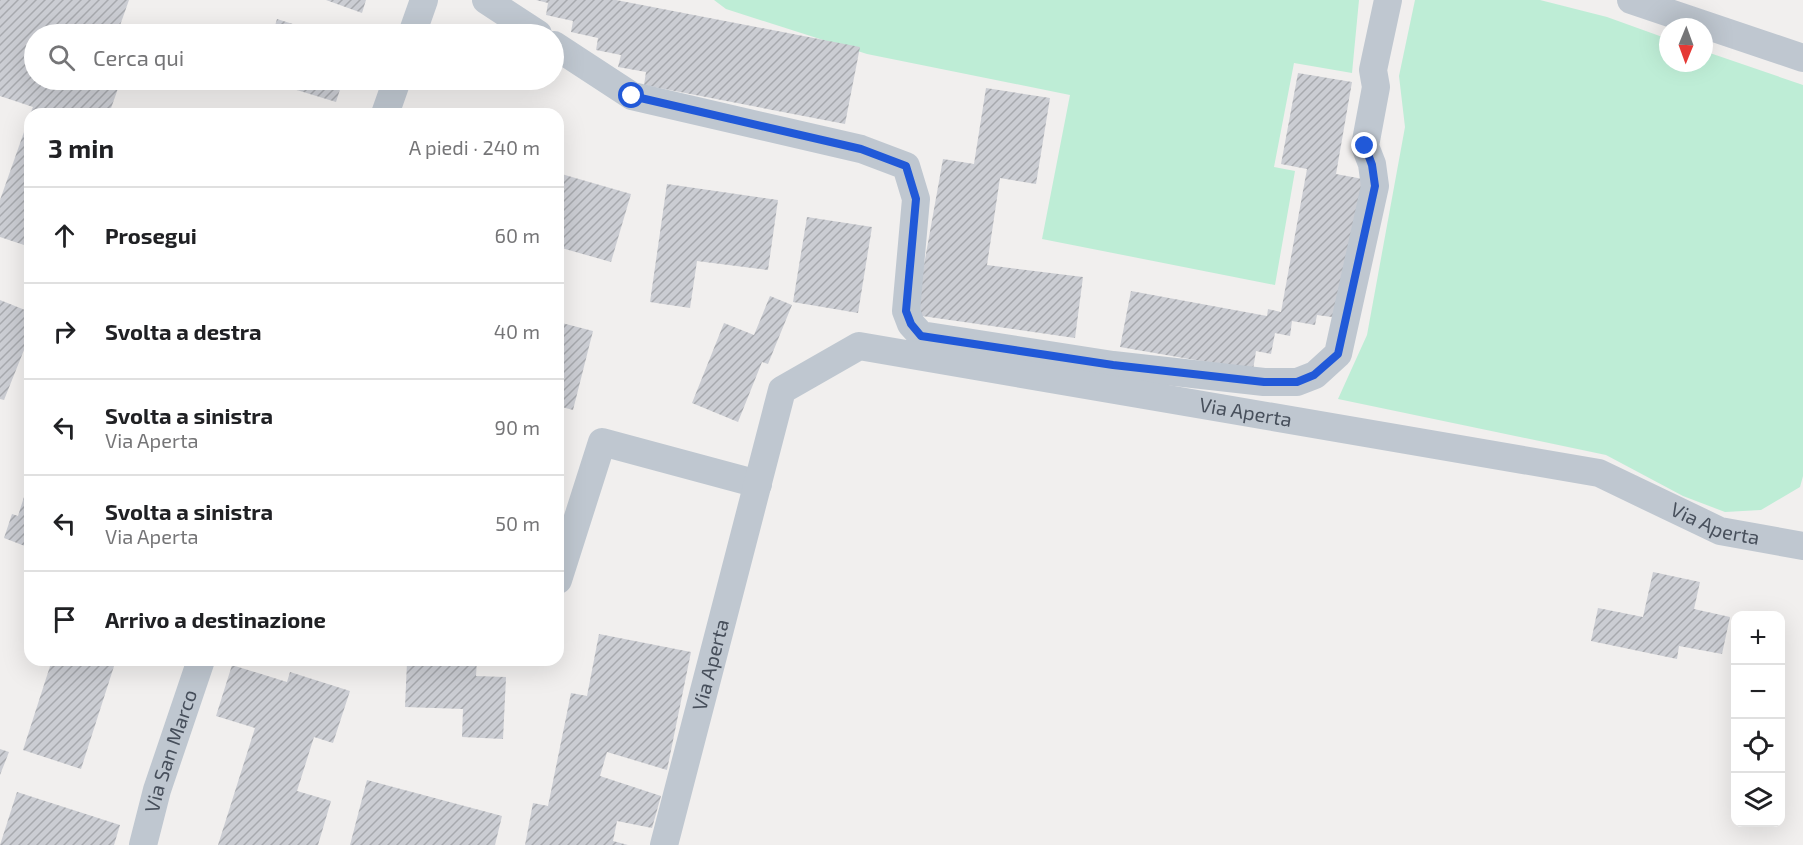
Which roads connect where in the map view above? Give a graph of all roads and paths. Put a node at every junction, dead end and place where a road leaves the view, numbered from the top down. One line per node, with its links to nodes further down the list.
1 (424, 0): 5 (street)
2 (486, 0): 6 (street)
3 (1388, 0): 7 (street, Via Aperta)
4 (1631, 0): 8 (street)
5 (416, 24)
6 (523, 24)
7 (564, 52)
8 (1803, 58)
9 (393, 90): 10 (street)
10 (387, 108)
11 (758, 484): 12 (street, Via Aperta); 13 (street); 16 (street, Via Aperta)
12 (1803, 546)
13 (564, 561)
14 (199, 666): 15 (street, Via San Marco)
15 (143, 845)
16 (664, 845)

